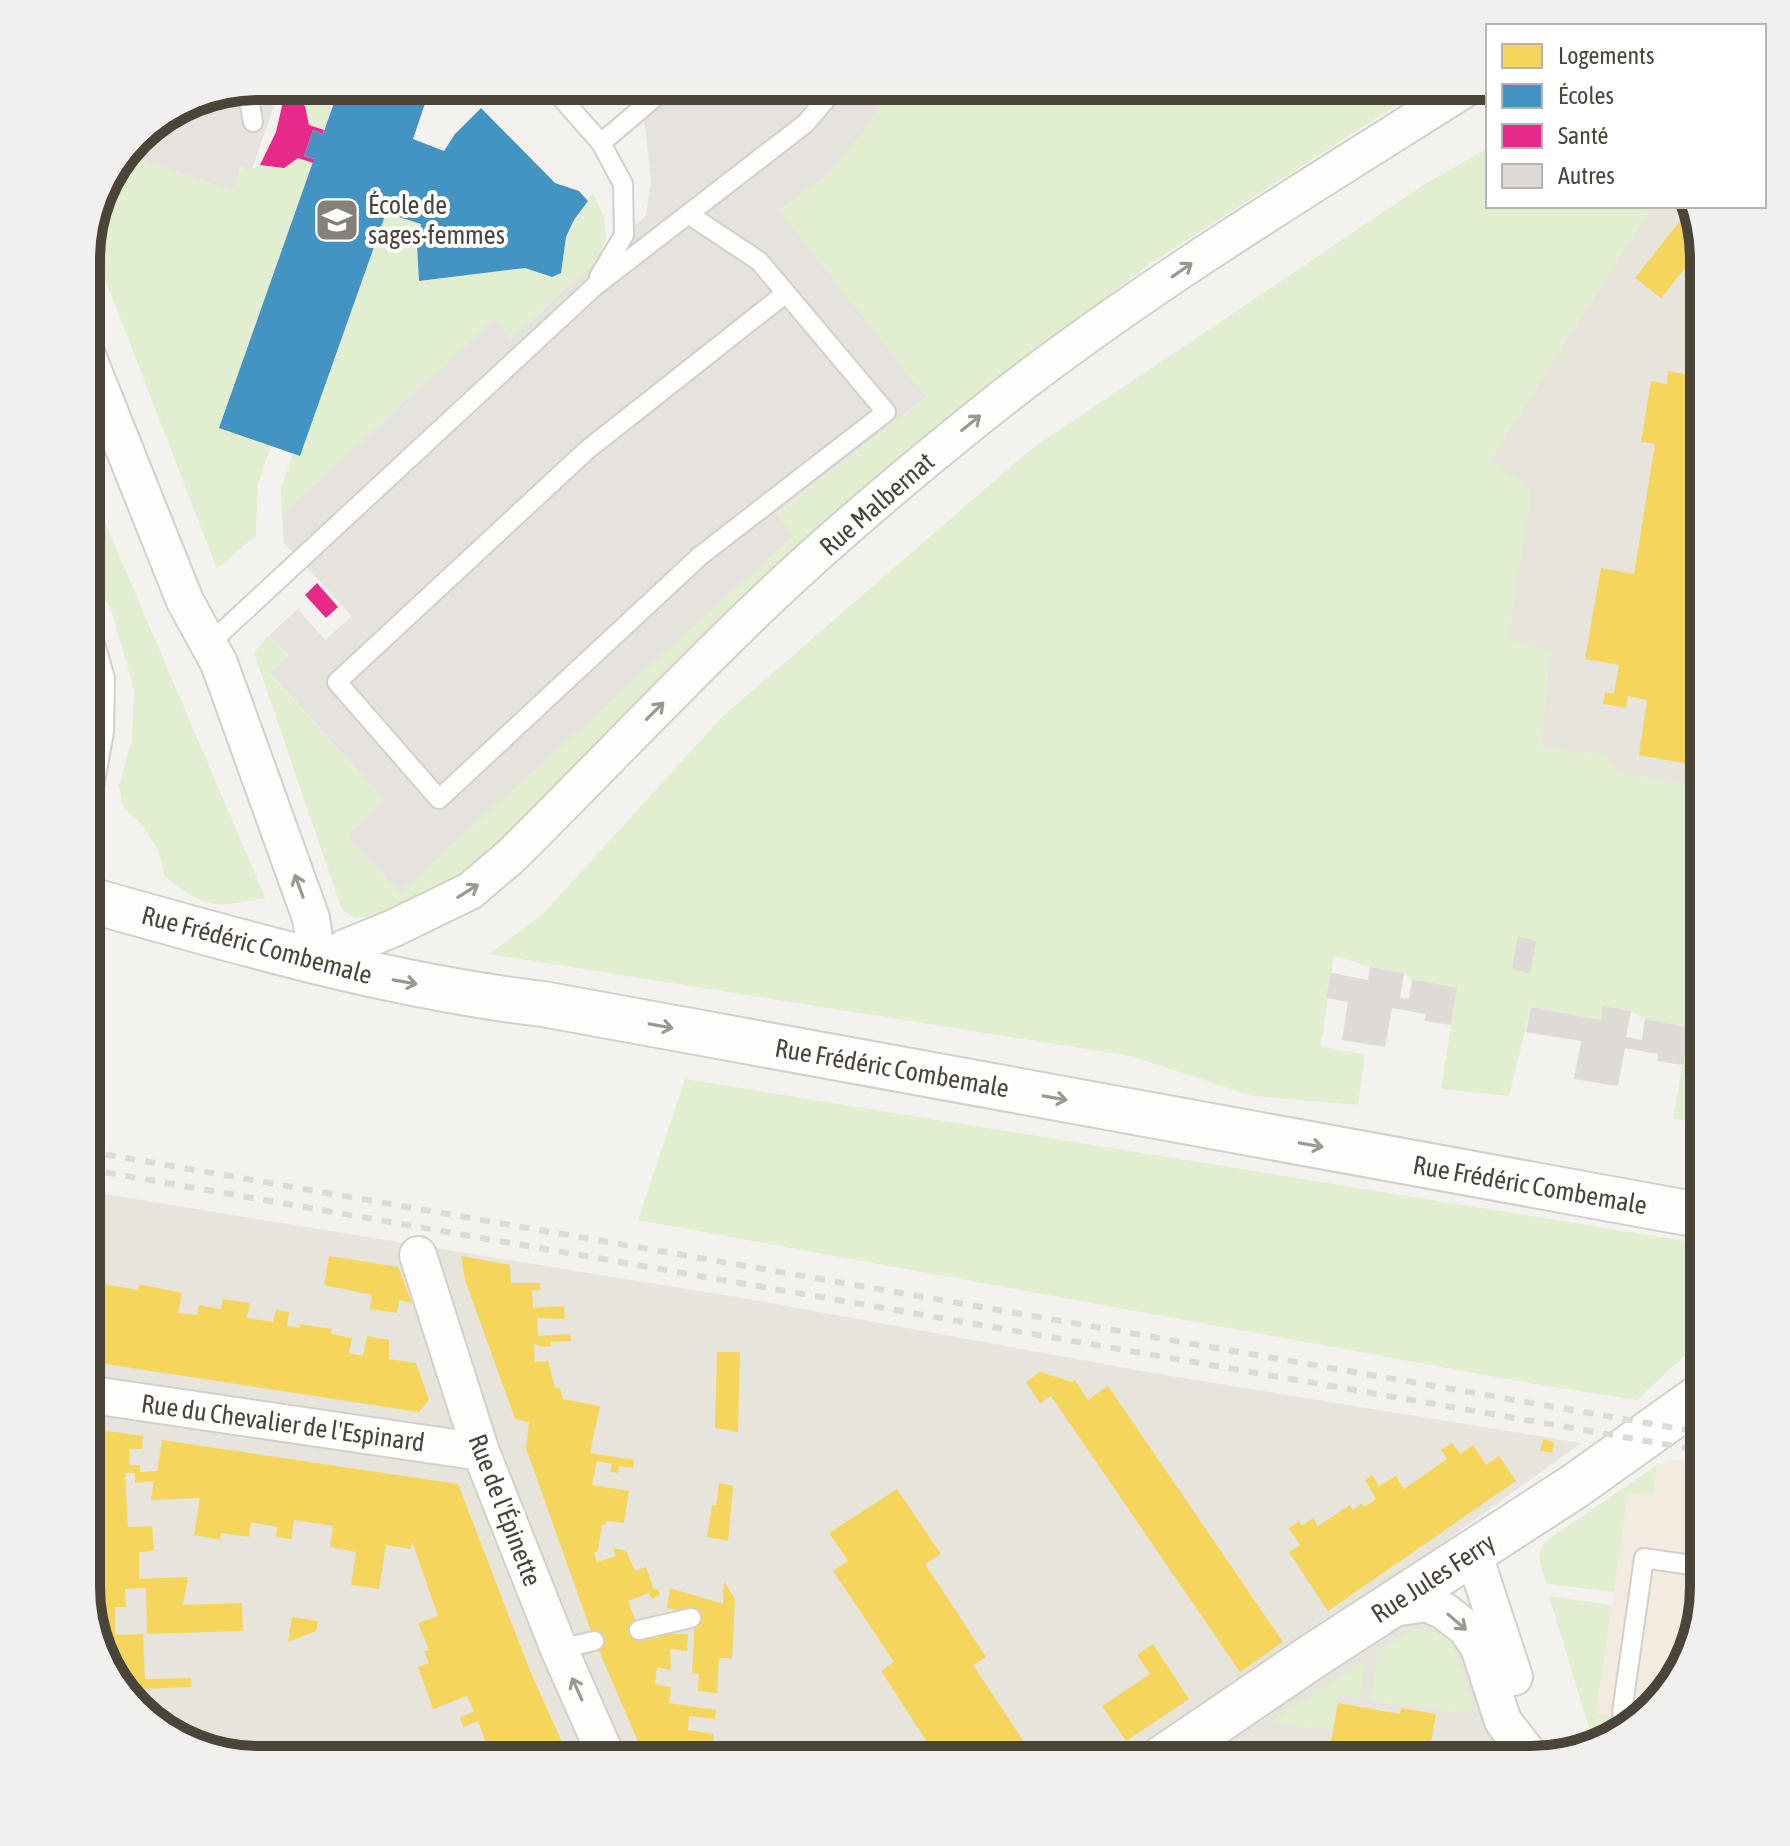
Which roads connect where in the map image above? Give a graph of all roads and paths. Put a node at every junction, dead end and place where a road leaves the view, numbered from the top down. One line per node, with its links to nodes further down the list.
1 (249, 100): 6 (lane)
2 (563, 100): 7 (lane)
3 (652, 100): 7 (lane)
4 (825, 100): 8 (lane)
5 (1447, 100): 16 (street, Rue Malbernat, one-way to 5)
6 (253, 122)
7 (601, 143): 9 (lane)
8 (688, 214): 9 (lane); 10 (lane)
9 (594, 287): 12 (lane)
10 (786, 293): 10 (lane)
11 (100, 388): 12 (street)
12 (210, 643): 16 (street, one-way to 12)
13 (100, 661): 14 (lane)
14 (100, 754)
15 (100, 903): 16 (street, Rue Frédéric Combemale)
16 (319, 963): 17 (street, Rue Frédéric Combemale, one-way to 17)
17 (1690, 1213)
18 (418, 1255): 21 (street, Rue de l'Épinette)
19 (100, 1396): 21 (street, Rue du Chevalier de l'Espinard)
20 (1690, 1404): 22 (street, Rue Jules Ferry)
21 (481, 1452): 28 (street, Rue de l'Épinette)
22 (1473, 1552): 24 (street, Rue Jules Ferry); 33 (street)
23 (1690, 1565): 29 (lane)
24 (1386, 1609): 31 (street, Rue Jules Ferry); 32 (street, one-way to 32)
25 (691, 1618): 26 (lane)
26 (639, 1630)
27 (594, 1641): 28 (lane)
28 (559, 1649): 30 (street, Rue de l'Épinette, one-way to 28)
29 (1628, 1713)
30 (602, 1746)
31 (1181, 1746)
32 (1522, 1746)
33 (1539, 1746)

